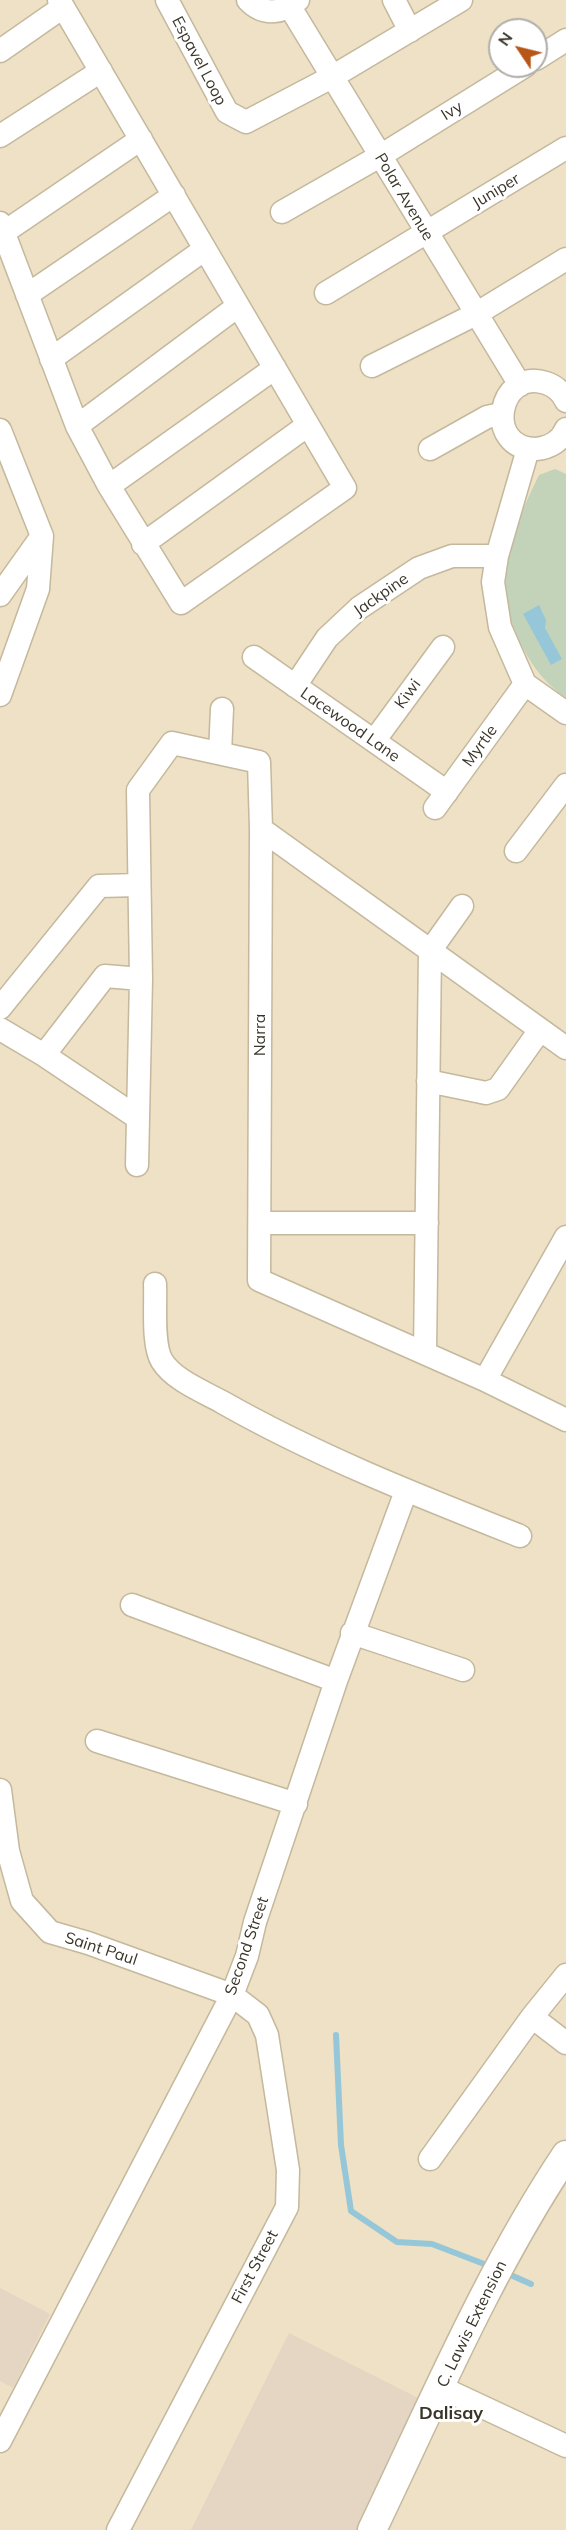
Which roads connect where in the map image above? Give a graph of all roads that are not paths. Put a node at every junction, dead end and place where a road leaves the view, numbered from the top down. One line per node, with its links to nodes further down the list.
1 (167, 0): 12 (street, Espavel Loop)
2 (248, 0): 6 (street)
3 (394, 0): 7 (street)
4 (461, 0): 7 (street)
5 (61, 3): 9 (street); 11 (street)
6 (294, 4): 12 (street, Polar Avenue)
7 (410, 31): 12 (street)
8 (566, 40): 10 (street)
9 (0, 51)
10 (548, 51)
11 (101, 71): 14 (street); 15 (street)
12 (332, 77): 17 (street, Polar Avenue)
13 (506, 78): 17 (street, Ivy)
14 (0, 136)
15 (141, 140): 18 (street); 20 (street)
16 (566, 148): 21 (street, Juniper)
17 (380, 156): 19 (street, Ivy); 21 (street, Polar Avenue)
18 (174, 195): 22 (street); 25 (street)
19 (282, 212)
20 (2, 228): 25 (street)
21 (426, 234): 24 (street, Juniper); 27 (street, Polar Avenue)
22 (205, 249): 26 (street); 28 (street)
23 (566, 259): 27 (street)
24 (326, 292)
25 (27, 295): 28 (street)
26 (238, 306): 30 (street); 35 (street)
27 (476, 314): 29 (street); 31 (street, Polar Avenue)
28 (51, 359): 35 (street)
29 (372, 366)
30 (275, 368): 34 (street); 40 (street)
31 (520, 385): 32 (street); 33 (street)
32 (565, 398)
33 (501, 414): 38 (street); 39 (street)
34 (308, 425): 42 (street); 42 (street)
35 (77, 426): 40 (street)
36 (1, 437): 41 (street)
37 (563, 443): 39 (street)
38 (430, 449)
39 (528, 449): 43 (street)
40 (109, 486): 42 (street)
41 (42, 536): 44 (street); 49 (street)
42 (143, 544)
43 (497, 556): 47 (street); 48 (street, Jackpine)
44 (0, 595)
45 (443, 647): 52 (street, Kiwi)
46 (254, 657): 48 (street, Lacewood Lane)
47 (525, 684): 51 (street); 55 (street, Myrtle)
48 (295, 686): 52 (street, Lacewood Lane)
49 (0, 695)
50 (222, 709): 53 (street)
51 (566, 713)
52 (374, 741): 55 (street, Lacewood Lane)
53 (220, 753): 56 (street, Narra); 58 (street)
54 (566, 786): 57 (street)
55 (441, 800)
56 (261, 829): 60 (street); 70 (street, Narra)
57 (516, 851)
58 (138, 885): 61 (street); 62 (street)
59 (462, 906): 60 (street)
60 (430, 951): 64 (street); 67 (street)
61 (141, 979): 66 (street); 68 (street)
62 (0, 1008)
63 (0, 1029): 66 (street)
64 (540, 1030): 65 (street); 67 (street)
65 (566, 1048)
66 (44, 1055): 68 (street)
67 (428, 1081): 71 (street)
68 (138, 1118): 69 (street)
69 (137, 1165)
70 (260, 1223): 71 (street); 74 (street, Narra)
71 (427, 1223): 74 (street)
72 (566, 1237): 75 (street)
73 (155, 1284): 77 (street)
74 (425, 1353): 75 (street, Narra)
75 (485, 1380): 76 (street, Narra)
76 (566, 1420)
77 (406, 1491): 78 (street); 80 (street, Second Street)
78 (520, 1536)
79 (132, 1605): 82 (street)
80 (352, 1633): 81 (street); 82 (street, Second Street)
81 (463, 1670)
82 (336, 1681): 85 (street, Second Street)
83 (97, 1741): 85 (street)
84 (0, 1790): 87 (street, Saint Paul)
85 (296, 1804): 87 (street, Second Street)
86 (566, 1975): 88 (street)
87 (231, 1995): 93 (street, Second Street); 95 (street, First Street)
88 (532, 2017): 89 (street); 91 (street)
89 (566, 2043)
90 (566, 2155): 92 (street, C. Lawis Extension)
91 (430, 2159)
92 (440, 2388): 94 (street); 96 (street, C. Lawis Extension)
93 (0, 2441)
94 (566, 2446)
95 (118, 2530)
96 (372, 2530)

